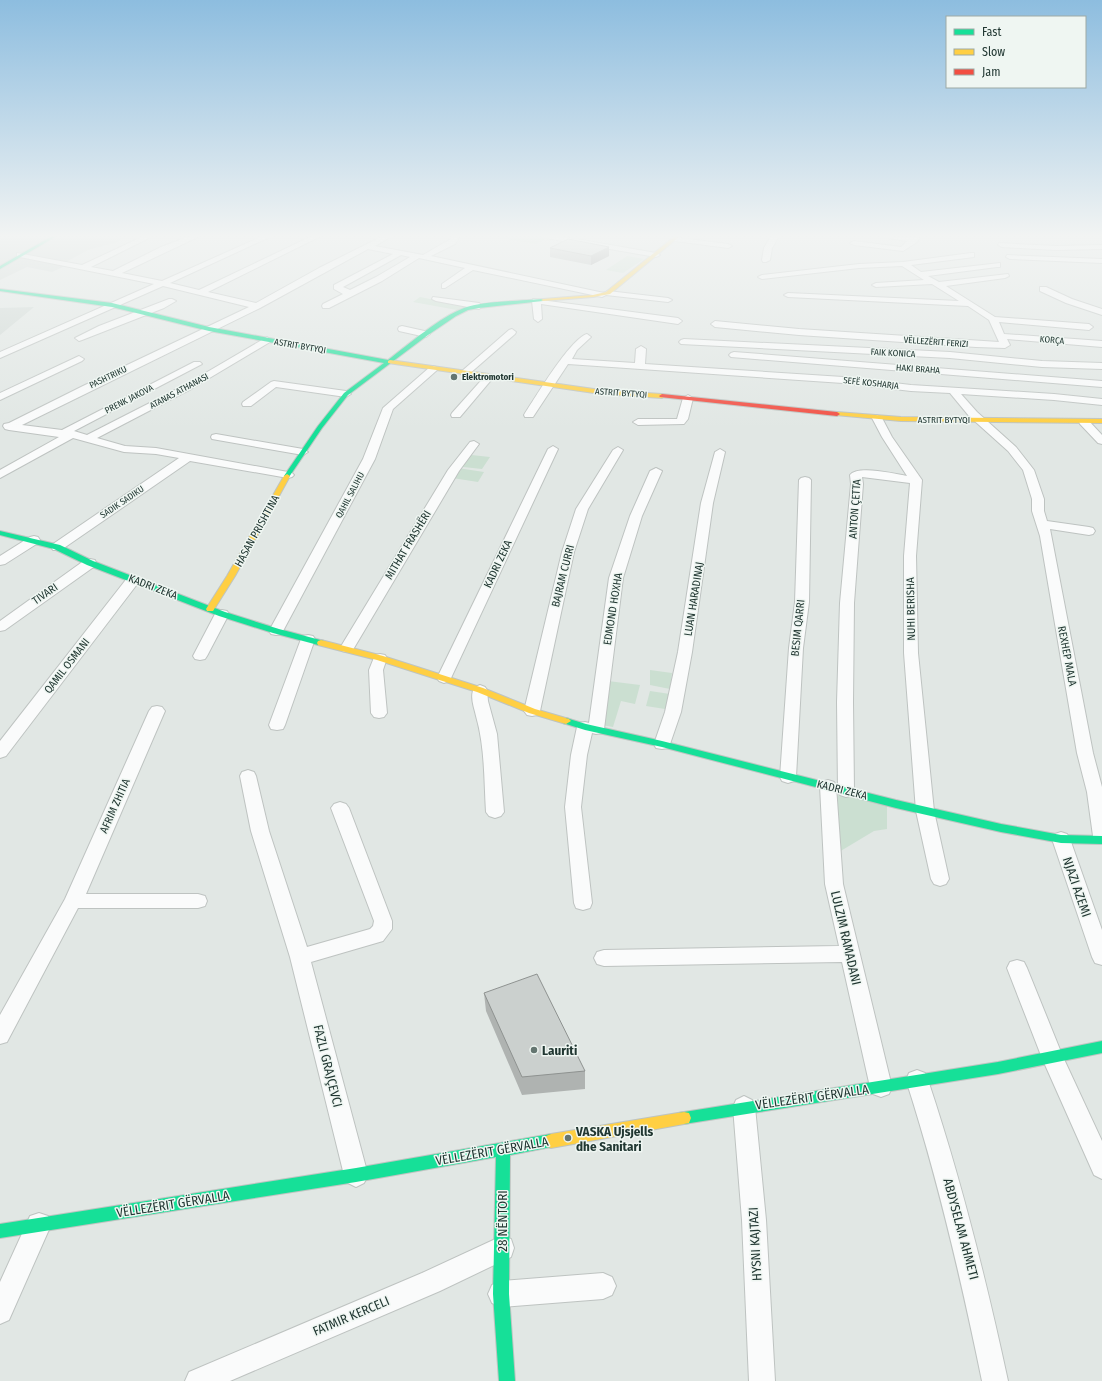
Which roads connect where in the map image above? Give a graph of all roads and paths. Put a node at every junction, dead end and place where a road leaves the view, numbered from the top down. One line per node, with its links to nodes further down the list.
1 (78, 300): 14 (street, ASTRIT BYTYQI)
2 (122, 300): 14 (street)
3 (235, 300): 15 (street)
4 (267, 300): 15 (street, PASHTRIKU)
5 (337, 300): 16 (street)
6 (445, 300): 17 (street, HASAN PRISHTINA)
7 (541, 300): 12 (street, HASAN PRISHTINA)
8 (898, 300): 13 (street)
9 (963, 300): 13 (street)
10 (1068, 300): 18 (street)
11 (172, 301): 19 (street)
12 (536, 301): 17 (street, HASAN PRISHTINA); 20 (street); 22 (street, HASAN PRISHTINA)
13 (969, 304): 21 (street)
14 (112, 305): 19 (street, ASTRIT BYTYQI); 36 (street)
15 (257, 306): 25 (street, PASHTRIKU)
16 (326, 306)
17 (478, 306): 28 (street, HASAN PRISHTINA)
18 (1102, 312)
19 (145, 313): 25 (street, ASTRIT BYTYQI); 31 (street)
20 (538, 319)
21 (992, 319): 24 (street); 29 (street)
22 (678, 321)
23 (715, 324): 29 (street, VËLLEZËRIT FERIZI)
24 (1089, 327)
25 (209, 329): 32 (street, ASTRIT BYTYQI); 62 (street, PASHTRIKU)
26 (402, 329): 28 (street)
27 (512, 332): 45 (street)
28 (426, 334): 40 (street, HASAN PRISHTINA)
29 (1001, 336): 34 (street, KORÇA)
30 (587, 337): 39 (street)
31 (79, 338)
32 (267, 340): 40 (street, ASTRIT BYTYQI); 65 (street, ATANAS ATHANASI)
33 (684, 342): 43 (street, FAIK KONICA)
34 (1102, 344)
35 (641, 349): 42 (street)
36 (0, 355)
37 (734, 355): 47 (street, HAKI BRAHA)
38 (79, 359): 51 (street)
39 (565, 361): 42 (street, SEFË KOSHARJA); 48 (street)
40 (388, 362): 44 (street, ASTRIT BYTYQI); 50 (street, HASAN PRISHTINA)
41 (197, 364): 63 (street, PRENK JAKOVA)
42 (640, 366): 49 (street, SEFË KOSHARJA)
43 (1102, 366)
44 (433, 369): 45 (street, ASTRIT BYTYQI); 89 (street, QAHIL SALIHU)
45 (465, 373): 46 (street, ASTRIT BYTYQI)
46 (489, 377): 48 (street, ASTRIT BYTYQI); 55 (street)
47 (1102, 384)
48 (550, 385): 52 (street, ASTRIT BYTYQI); 56 (street)
49 (954, 391): 53 (street, SEFË KOSHARJA); 58 (street, REXHEP MALA)
50 (346, 394): 54 (street); 70 (street, HASAN PRISHTINA)
51 (0, 397)
52 (688, 398): 57 (street, ASTRIT BYTYQI); 60 (street)
53 (1102, 402)
54 (247, 404)
55 (456, 415)
56 (529, 415)
57 (877, 418): 58 (street, ASTRIT BYTYQI); 77 (street)
58 (981, 419): 61 (street, ASTRIT BYTYQI); 78 (street, REXHEP MALA)
59 (1102, 421): 61 (street, ASTRIT BYTYQI)
60 (638, 422)
61 (1084, 422): 66 (street)
62 (4, 426): 63 (street)
63 (67, 434): 65 (street); 74 (street)
64 (216, 437): 70 (street)
65 (89, 438): 72 (street)
66 (1102, 441)
67 (474, 444): 91 (street, MITHAT FRASHËRI)
68 (553, 449): 94 (street, KADRI ZEKA)
69 (618, 450): 96 (street, BAJRAM CURRI)
70 (304, 452): 75 (street, HASAN PRISHTINA)
71 (720, 452): 101 (street, LUAN HARADINAJ)
72 (188, 457): 75 (street); 82 (street, SADIK SADIKU)
73 (656, 471): 100 (street, EDMOND HOXHA)
74 (0, 475)
75 (288, 475): 87 (street, HASAN PRISHTINA)
76 (805, 480): 104 (street, BESIM QARRI)
77 (916, 480): 86 (street, ANTON ÇETTA); 107 (street, NUHI BERISHA)
78 (1042, 524): 79 (street); 109 (street, REXHEP MALA)
79 (1089, 531)
80 (0, 533): 81 (street, KADRI ZEKA)
81 (34, 540): 82 (street, KADRI ZEKA); 83 (street)
82 (57, 547): 84 (street, KADRI ZEKA)
83 (0, 561)
84 (90, 563): 85 (street, KADRI ZEKA); 88 (street, TIVARI)
85 (133, 580): 87 (street, KADRI ZEKA); 102 (street, QAMIL OSMANI)
86 (847, 603): 105 (street, LULZIM RAMADANI)
87 (216, 611): 89 (street, KADRI ZEKA); 92 (street)
88 (0, 626)
89 (276, 630): 90 (street, KADRI ZEKA)
90 (308, 639): 91 (street, KADRI ZEKA); 99 (street)
91 (347, 648): 93 (street, KADRI ZEKA)
92 (200, 656)
93 (380, 658): 94 (street, KADRI ZEKA); 98 (street)
94 (444, 678): 95 (street, KADRI ZEKA)
95 (480, 690): 96 (street, KADRI ZEKA); 108 (street)
96 (532, 710): 100 (street, KADRI ZEKA)
97 (157, 711): 113 (street, AFRIM ZHITIA)
98 (379, 713)
99 (277, 726)
100 (590, 728): 101 (street, KADRI ZEKA); 115 (street)
101 (662, 744): 104 (street, KADRI ZEKA)
102 (0, 752)
103 (248, 776): 117 (street, FAZLI GRAJÇEVCI)
104 (788, 776): 105 (street, KADRI ZEKA)
105 (837, 789): 107 (street, KADRI ZEKA); 116 (street, LULZIM RAMADANI)
106 (340, 808): 117 (street)
107 (925, 811): 110 (street, KADRI ZEKA); 112 (street, NUHI BERISHA)
108 (495, 812)
109 (1102, 836)
110 (1061, 839): 111 (street, KADRI ZEKA); 118 (street, NJAZI AZEMI)
111 (1102, 840)
112 (940, 879)
113 (72, 901): 114 (street); 121 (street, AFRIM ZHITIA)
114 (198, 901)
115 (583, 903)
116 (850, 954): 119 (street); 125 (street, LULZIM RAMADANI)
117 (300, 957): 129 (street, FAZLI GRAJÇEVCI)
118 (1102, 957)
119 (604, 958)
120 (1017, 968): 123 (street)
121 (0, 1035)
122 (1102, 1047): 123 (street, VËLLEZËRIT GËRVALLA)
123 (1053, 1058): 124 (street, VËLLEZËRIT GËRVALLA); 128 (street)
124 (917, 1080): 125 (street, VËLLEZËRIT GËRVALLA); 139 (street, ABDYSELAM AHMETI)
125 (881, 1087): 126 (street, VËLLEZËRIT GËRVALLA)
126 (744, 1106): 127 (street, VËLLEZËRIT GËRVALLA); 138 (street, HYSNI KAJTAZI)
127 (503, 1149): 129 (street, VËLLEZËRIT GËRVALLA); 132 (street, 28 NËNTORI)
128 (1102, 1167)
129 (356, 1175): 130 (street, VËLLEZËRIT GËRVALLA)
130 (39, 1225): 131 (street, VËLLEZËRIT GËRVALLA); 135 (street)
131 (0, 1231)
132 (502, 1248): 134 (street, 28 NËNTORI); 136 (street, FATMIR KERCELI)
133 (603, 1286): 134 (street)
134 (500, 1294): 137 (street, 28 NËNTORI)
135 (0, 1311)
136 (198, 1381)
137 (507, 1381)
138 (762, 1381)
139 (995, 1381)

